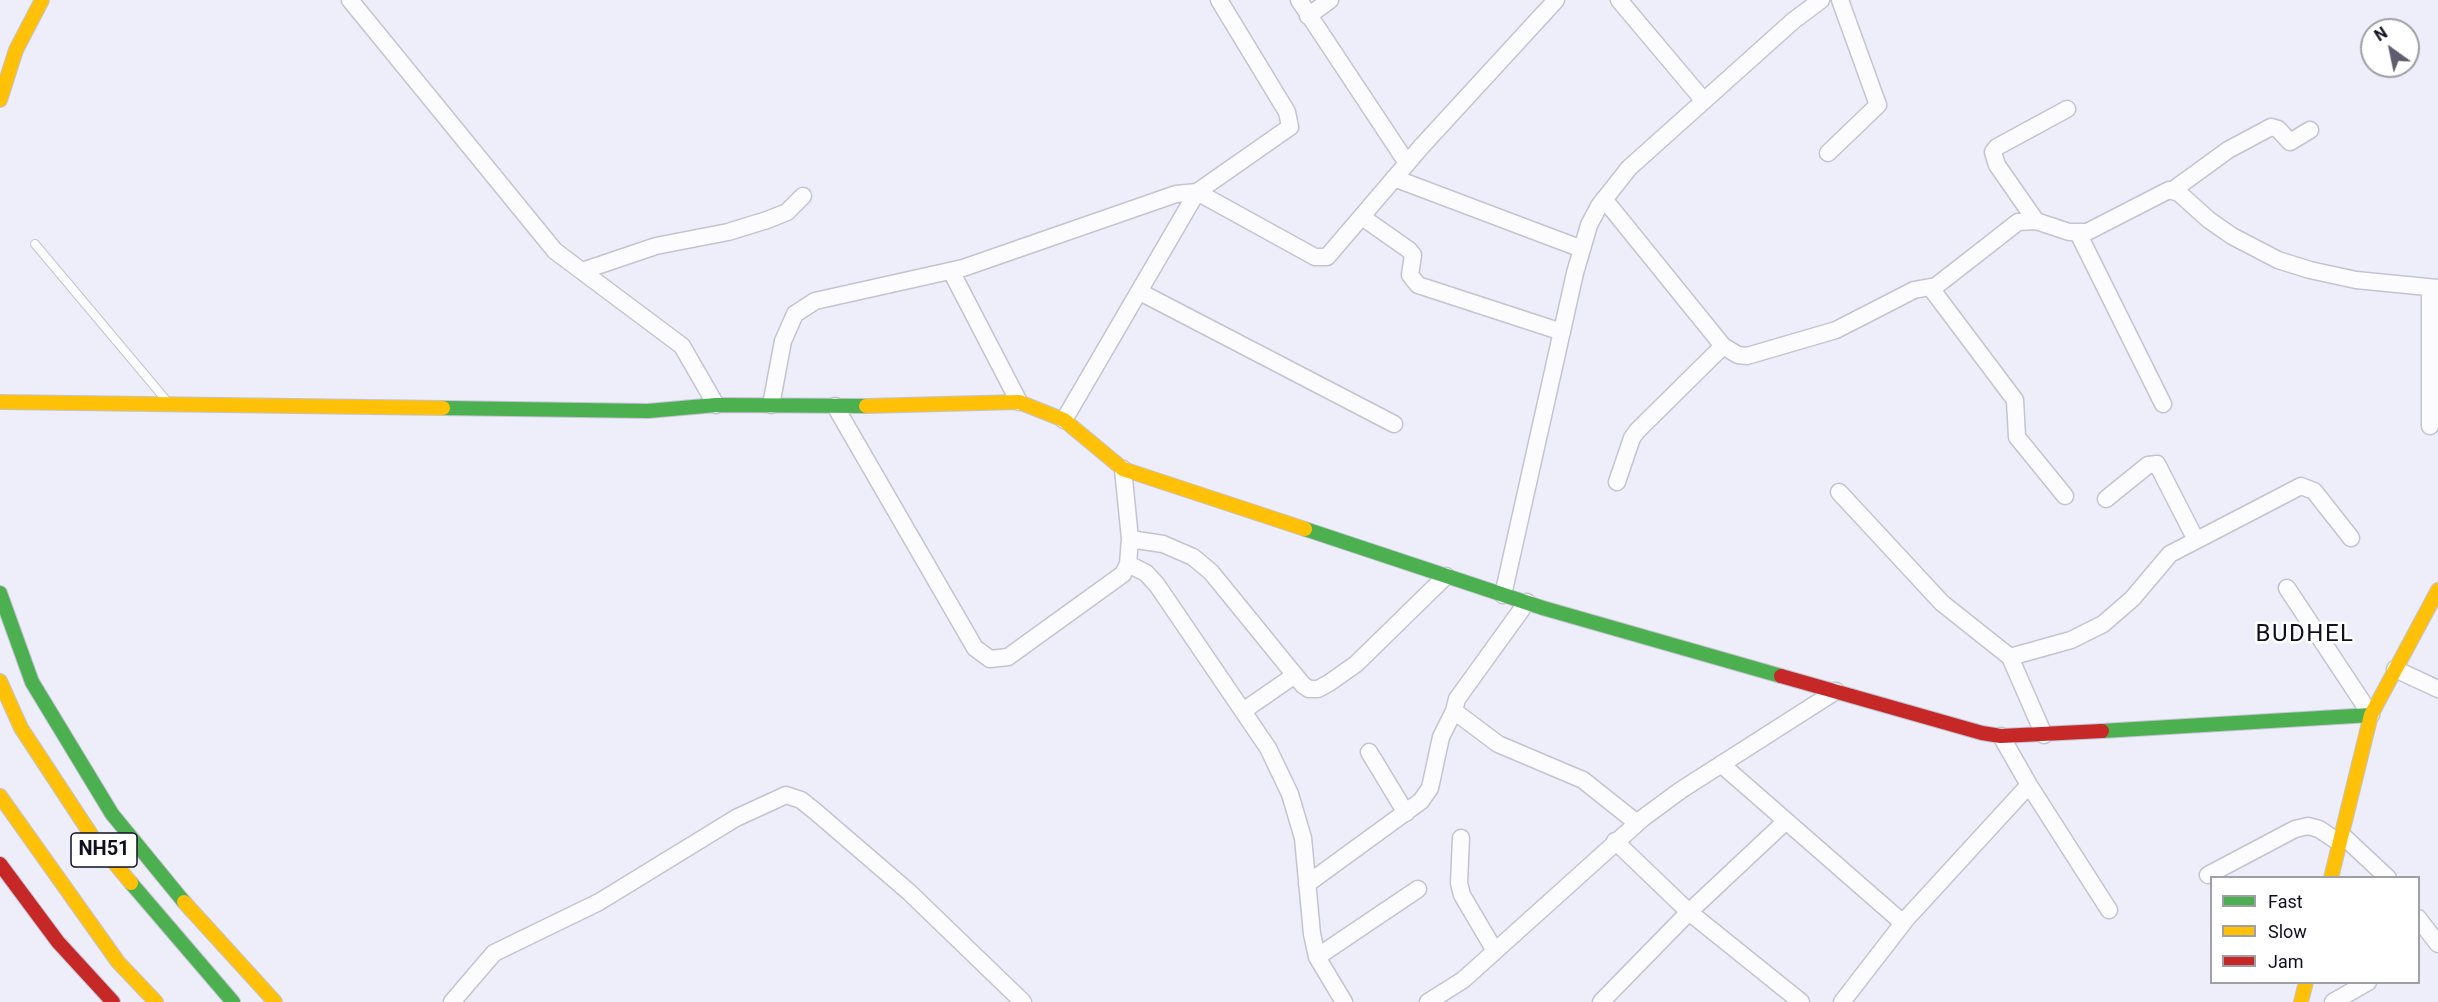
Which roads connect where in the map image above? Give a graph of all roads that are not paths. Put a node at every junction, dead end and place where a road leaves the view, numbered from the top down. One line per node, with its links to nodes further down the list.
1 (42, 0): 11 (main road)
2 (350, 0): 27 (street)
3 (1219, 0): 19 (street)
4 (1299, 0): 10 (street)
5 (1330, 0): 10 (street)
6 (1556, 0): 16 (street)
7 (1619, 0): 12 (street)
8 (1821, 0): 12 (street)
9 (1840, 0): 15 (street)
10 (1308, 16): 16 (street)
11 (0, 100)
12 (1704, 101): 21 (street)
13 (2067, 109): 23 (street)
14 (2310, 130): 18 (street)
15 (1828, 153)
16 (1407, 163): 17 (street)
17 (1394, 178): 22 (street); 26 (street)
18 (2173, 190): 24 (street); 30 (street)
19 (1197, 192): 22 (street); 28 (street); 31 (street)
20 (803, 196): 27 (street)
21 (1604, 199): 26 (street); 33 (street)
22 (1362, 217): 32 (street)
23 (2036, 221): 24 (street); 29 (street)
24 (2078, 233): 37 (street)
25 (35, 244): 36 (lane)
26 (1582, 249): 32 (street)
27 (582, 271): 38 (street)
28 (951, 271): 35 (street); 39 (street)
29 (1930, 287): 33 (street); 47 (street)
30 (2434, 288): 43 (street)
31 (1140, 292): 41 (street); 42 (street)
32 (1562, 332): 57 (street)
33 (1723, 346): 45 (street)
34 (0, 402): 36 (main road)
35 (1019, 402): 40 (main road); 41 (main road)
36 (169, 403): 38 (main road)
37 (2163, 404)
38 (716, 405): 39 (main road)
39 (771, 405): 40 (main road)
40 (835, 406): 52 (street)
41 (1064, 420): 44 (main road)
42 (1394, 424)
43 (2430, 426)
44 (1123, 469): 50 (street); 53 (main road)
45 (1617, 482)
46 (1839, 492): 59 (street)
47 (2065, 496)
48 (2106, 499): 51 (street)
49 (2351, 538): 51 (street)
50 (1130, 540): 52 (street); 61 (street)
51 (2196, 540): 59 (street)
52 (1128, 564): 65 (street)
53 (1446, 576): 57 (main road); 61 (street)
54 (2287, 588): 67 (street)
55 (2438, 591): 60 (main road)
56 (0, 592): 96 (main road)
57 (1503, 595): 58 (main road)
58 (1527, 602): 64 (main road); 66 (street)
59 (2010, 657): 68 (street)
60 (2395, 669): 63 (street); 67 (main road)
61 (1294, 675): 65 (street)
62 (0, 681): 95 (main road, NH51)
63 (2438, 689)
64 (1836, 691): 69 (main road); 71 (street)
65 (1243, 711): 84 (street)
66 (1454, 711): 74 (street); 76 (street)
67 (2371, 715): 68 (main road); 78 (main road)
68 (2044, 735): 69 (main road)
69 (2001, 736): 72 (street)
70 (1369, 752): 74 (street)
71 (1721, 764): 75 (street); 76 (street)
72 (2029, 785): 86 (street); 88 (street)
73 (0, 796): 94 (main road, NH51)
74 (1406, 813): 84 (street)
75 (1786, 821): 87 (street); 88 (street)
76 (1637, 823): 79 (street)
77 (1461, 838): 89 (street)
78 (2341, 839): 81 (street); 82 (main road); 83 (street)
79 (1615, 841): 87 (street); 89 (street)
80 (0, 864): 93 (main road)
81 (2208, 875)
82 (2332, 876)
83 (2386, 876)
84 (1307, 884): 90 (street)
85 (1418, 889): 90 (street)
86 (2109, 910)
87 (1689, 912): 101 (street); 102 (street)
88 (1903, 923): 103 (street)
89 (1495, 951): 100 (street)
90 (1317, 957): 99 (street)
91 (2306, 984): 104 (main road)
92 (2364, 984): 105 (street)
93 (113, 1002)
94 (156, 1002)
95 (234, 1002)
96 (275, 1002)
97 (452, 1002): 98 (street)
98 (1023, 1002)
99 (1344, 1002)
100 (1429, 1002)
101 (1601, 1002)
102 (1801, 1002)
103 (1842, 1002)
104 (2301, 1002)
105 (2333, 1002)

